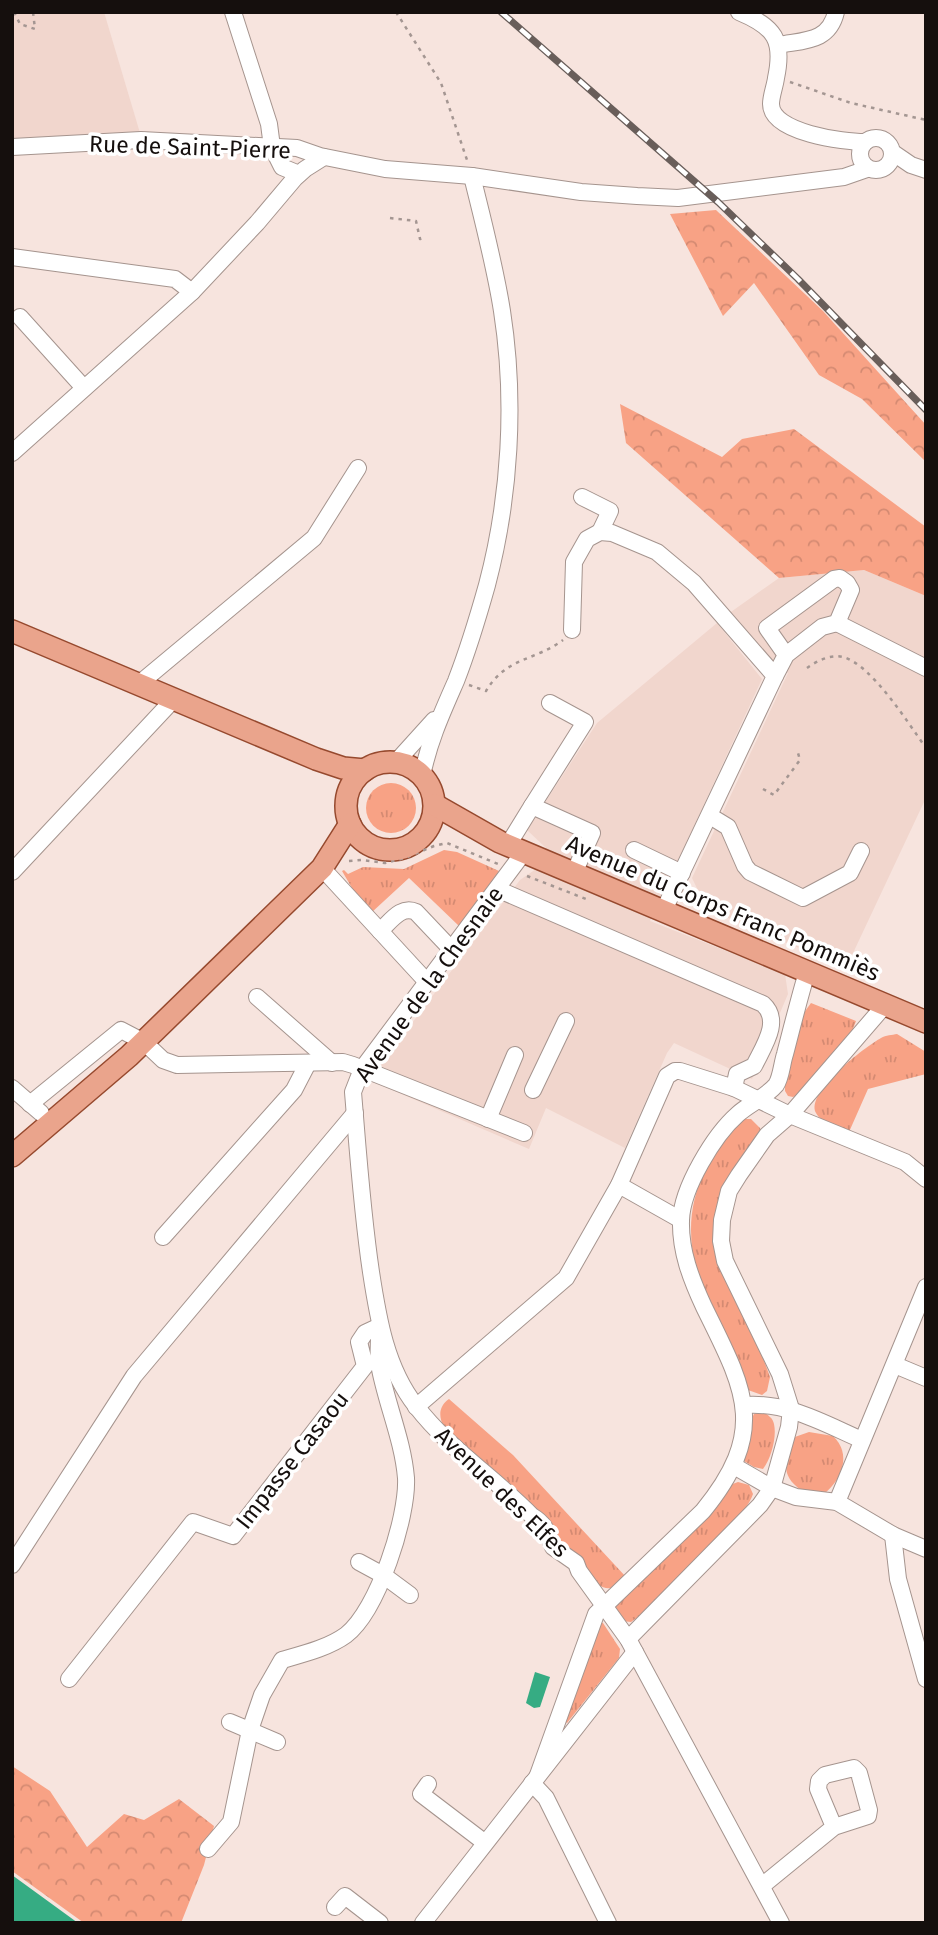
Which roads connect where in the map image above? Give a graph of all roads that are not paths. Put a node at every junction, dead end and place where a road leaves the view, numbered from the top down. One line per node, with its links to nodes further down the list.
1 (233, 12): 6 (street)
2 (739, 12): 4 (street)
3 (836, 12): 4 (street)
4 (779, 46): 7 (street)
5 (12, 147): 6 (street, Rue de Saint-Pierre)
6 (272, 147): 8 (street, Rue de Saint-Pierre); 11 (street)
7 (863, 156): 9 (street); 9 (street); 12 (street, Rue de Saint-Pierre)
8 (324, 157): 11 (street); 12 (street, Rue de Saint-Pierre)
9 (890, 159): 10 (street)
10 (918, 168)
11 (299, 174): 14 (street)
12 (472, 176): 30 (street)
13 (12, 257): 14 (street)
14 (192, 292): 16 (street)
15 (20, 317): 16 (street)
16 (85, 388): 17 (street)
17 (14, 448)
18 (358, 468): 27 (street)
19 (582, 497): 20 (street)
20 (600, 532): 23 (street); 26 (street)
21 (837, 623): 24 (street); 24 (street); 25 (street)
22 (12, 631): 27 (main road)
23 (572, 631)
24 (786, 655): 26 (street)
25 (926, 668)
26 (775, 676): 38 (street)
27 (139, 684): 28 (main road)
28 (174, 699): 31 (main road); 46 (street)
29 (550, 703): 37 (street, Avenue de la Chesnaie)
30 (442, 710): 32 (street); 34 (street)
31 (316, 759): 33 (main road); 35 (main road)
32 (396, 762): 33 (main road); 34 (main road)
33 (365, 770): 35 (main road)
34 (422, 776): 36 (main road)
35 (346, 802): 39 (main road)
36 (435, 805): 40 (main road); 42 (main road, Avenue du Corps Franc Pommiès)
37 (532, 806): 42 (street, Avenue de la Chesnaie); 47 (street)
38 (710, 817): 44 (street); 48 (street)
39 (349, 824): 41 (main road); 45 (main road)
40 (427, 832): 41 (main road); 42 (main road, Avenue du Corps Franc Pommiès)
41 (369, 846): 45 (main road)
42 (511, 846): 47 (main road, Avenue du Corps Franc Pommiès); 49 (street, Avenue de la Chesnaie)
43 (634, 850): 48 (street)
44 (861, 850)
45 (330, 863): 51 (street); 59 (main road)
46 (12, 872)
47 (573, 873): 50 (main road, Avenue du Corps Franc Pommiès)
48 (682, 873): 50 (street)
49 (497, 889): 52 (street, Avenue de la Chesnaie); 65 (street)
50 (663, 912): 53 (main road, Avenue du Corps Franc Pommiès)
51 (380, 931): 52 (street); 54 (street)
52 (452, 950): 54 (street, Avenue de la Chesnaie)
53 (807, 972): 56 (main road, Avenue du Corps Franc Pommiès); 67 (street)
54 (427, 982): 63 (street, Avenue de la Chesnaie)
55 (257, 997): 62 (street)
56 (885, 1005): 58 (main road, Avenue du Corps Franc Pommiès); 69 (street)
57 (566, 1021): 66 (street)
58 (926, 1022)
59 (144, 1042): 61 (street); 64 (street); 72 (main road)
60 (515, 1055): 70 (street)
61 (308, 1063): 62 (street); 76 (street)
62 (332, 1063): 63 (street)
63 (362, 1069): 68 (street, Avenue de la Chesnaie); 70 (street)
64 (12, 1088)
65 (734, 1088): 67 (street, Avenue des Elfes); 74 (street, Avenue des Elfes)
66 (533, 1090)
67 (759, 1099): 69 (street, Avenue des Elfes); 75 (street)
68 (355, 1113): 78 (street, Avenue de la Chesnaie); 91 (street)
69 (790, 1115): 73 (street, Avenue des Elfes); 83 (street)
70 (488, 1119): 71 (street)
71 (524, 1133)
72 (12, 1156)
73 (926, 1179)
74 (619, 1185): 75 (street); 82 (street, Avenue des Elfes)
75 (681, 1220): 81 (street)
76 (163, 1237)
77 (926, 1287): 79 (street)
78 (380, 1326): 82 (street, Avenue de la Chesnaie); 92 (street); 96 (street, Impasse Casaou)
79 (895, 1365): 80 (street); 84 (street)
80 (926, 1378)
81 (745, 1405): 83 (street); 85 (street)
82 (416, 1407): 94 (street, Avenue des Elfes)
83 (791, 1409): 84 (street); 86 (street)
84 (862, 1440): 87 (street)
85 (734, 1466): 86 (street); 94 (street)
86 (772, 1488): 87 (street); 95 (street)
87 (837, 1502): 88 (street)
88 (893, 1535): 89 (street); 97 (street)
89 (926, 1549)
90 (359, 1562): 92 (street)
91 (12, 1565)
92 (383, 1576): 93 (street); 99 (street)
93 (410, 1595)
94 (605, 1605): 95 (street, Avenue des Elfes); 101 (street)
95 (631, 1646): 101 (street); 106 (street, Avenue des Elfes)
96 (69, 1679)
97 (926, 1679)
98 (230, 1722): 99 (street)
99 (250, 1730): 100 (street); 105 (street)
100 (277, 1742)
101 (535, 1779): 104 (street); 110 (street)
102 (428, 1784): 104 (street)
103 (834, 1827): 106 (street)
104 (484, 1842): 109 (street)
105 (208, 1849)
106 (763, 1885): 111 (street, Avenue des Elfes)
107 (335, 1907): 108 (street)
108 (380, 1923)
109 (424, 1923)
110 (608, 1923)
111 (781, 1923)

